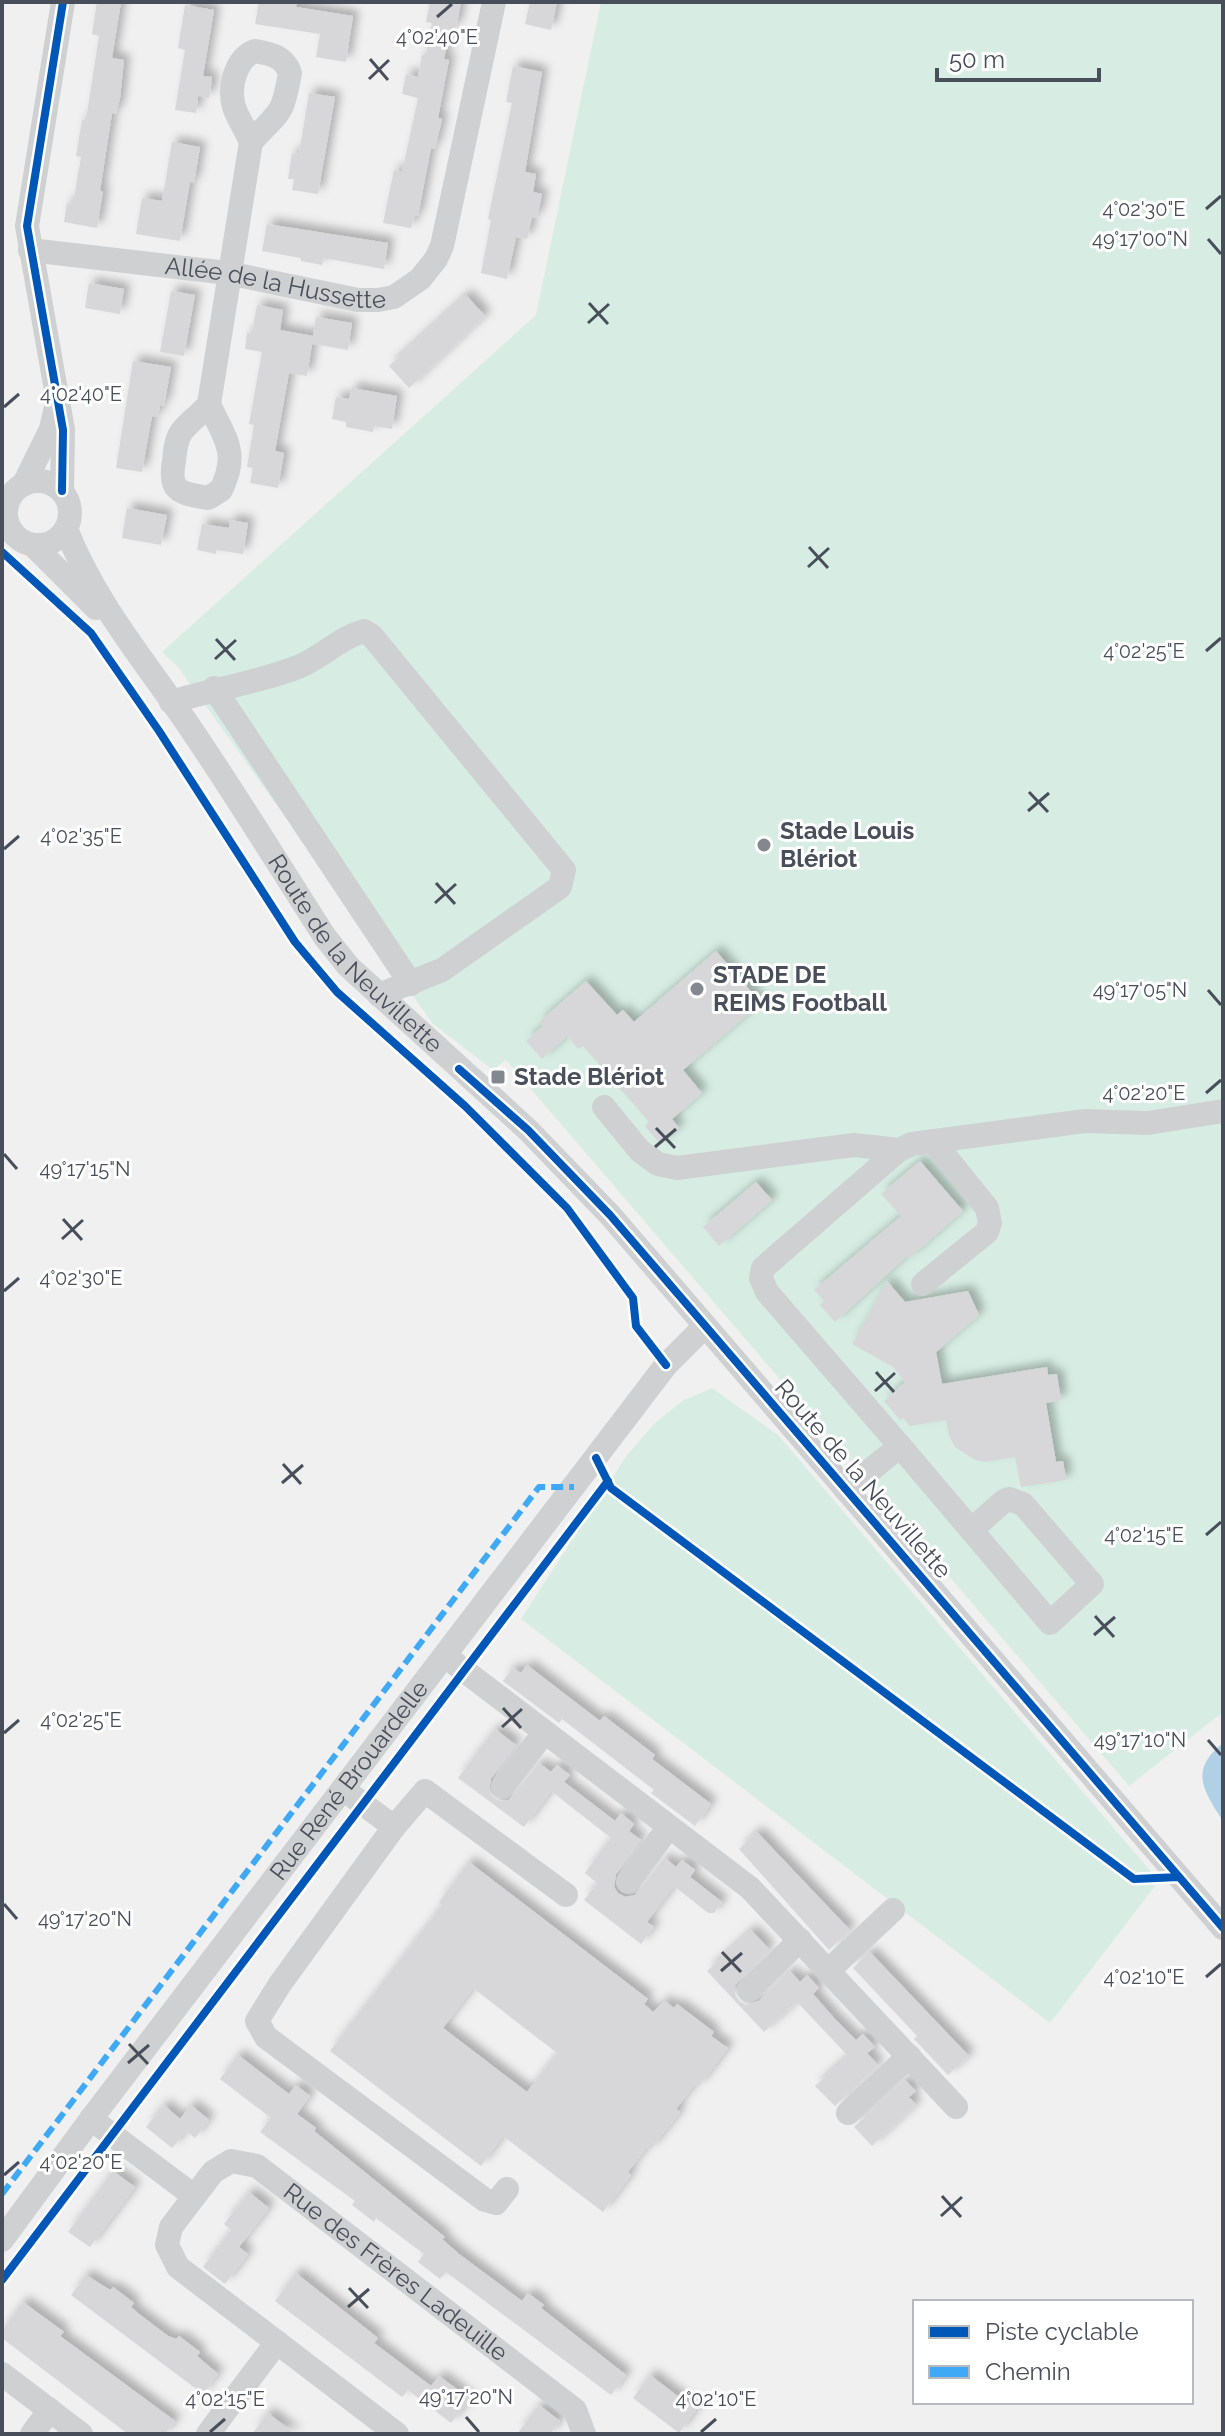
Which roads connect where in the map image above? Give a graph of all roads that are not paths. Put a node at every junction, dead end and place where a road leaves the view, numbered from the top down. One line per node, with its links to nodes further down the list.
1 (63, 2): 4 (street)
2 (494, 2): 5 (street, Allée de la Hussette)
3 (251, 142): 5 (street)
4 (30, 250): 5 (street, Allée de la Hussette); 6 (street)
5 (228, 273): 7 (street)
6 (57, 401): 8 (street); 9 (street)
7 (209, 404)
8 (14, 488): 9 (street); 10 (street)
9 (62, 491): 11 (street)
10 (4, 520): 12 (street)
11 (66, 529): 12 (street); 13 (street, Route de la Neuvillette)
12 (33, 545): 13 (street, Route de la Neuvillette)
13 (124, 637): 15 (street, Route de la Neuvillette)
14 (214, 688): 15 (street); 16 (street); 16 (street)
15 (171, 702): 17 (street, Route de la Neuvillette)
16 (411, 984): 17 (street)
17 (379, 995): 23 (street, Route de la Neuvillette)
18 (604, 1107): 21 (street)
19 (1223, 1111): 20 (street)
20 (933, 1141): 21 (street); 22 (street)
21 (899, 1150): 24 (street)
22 (923, 1284)
23 (705, 1326): 25 (street, Route de la Neuvillette); 27 (street, Rue René Brouardelle)
24 (900, 1446): 25 (street); 26 (street)
25 (846, 1490): 36 (street, Route de la Neuvillette)
26 (971, 1530): 26 (street)
27 (445, 1656): 28 (street); 30 (street, Rue René Brouardelle)
28 (544, 1733): 29 (street); 32 (street)
29 (503, 1786)
30 (343, 1789): 31 (street); 43 (street, Rue René Brouardelle)
31 (394, 1827): 34 (street); 44 (street)
32 (669, 1827): 33 (street); 37 (street)
33 (628, 1882)
34 (566, 1895)
35 (893, 1910): 38 (street)
36 (1223, 1928)
37 (800, 1940): 38 (street); 39 (street)
38 (828, 1971): 40 (street)
39 (749, 1990)
40 (909, 2056): 41 (street); 42 (street)
41 (956, 2107)
42 (848, 2113)
43 (91, 2119): 45 (street); 46 (street, Rue René Brouardelle)
44 (507, 2189)
45 (194, 2196): 47 (street, Rue des Frères Ladeuille); 54 (street, Rue des Frères Ladeuille)
46 (2, 2240)
47 (277, 2342): 52 (street); 53 (street, Rue des Frères Ladeuille)
48 (2, 2374): 49 (street)
49 (50, 2410): 50 (street); 51 (street)
50 (32, 2434)
51 (81, 2434)
52 (208, 2434)
53 (397, 2434)
54 (584, 2434)

